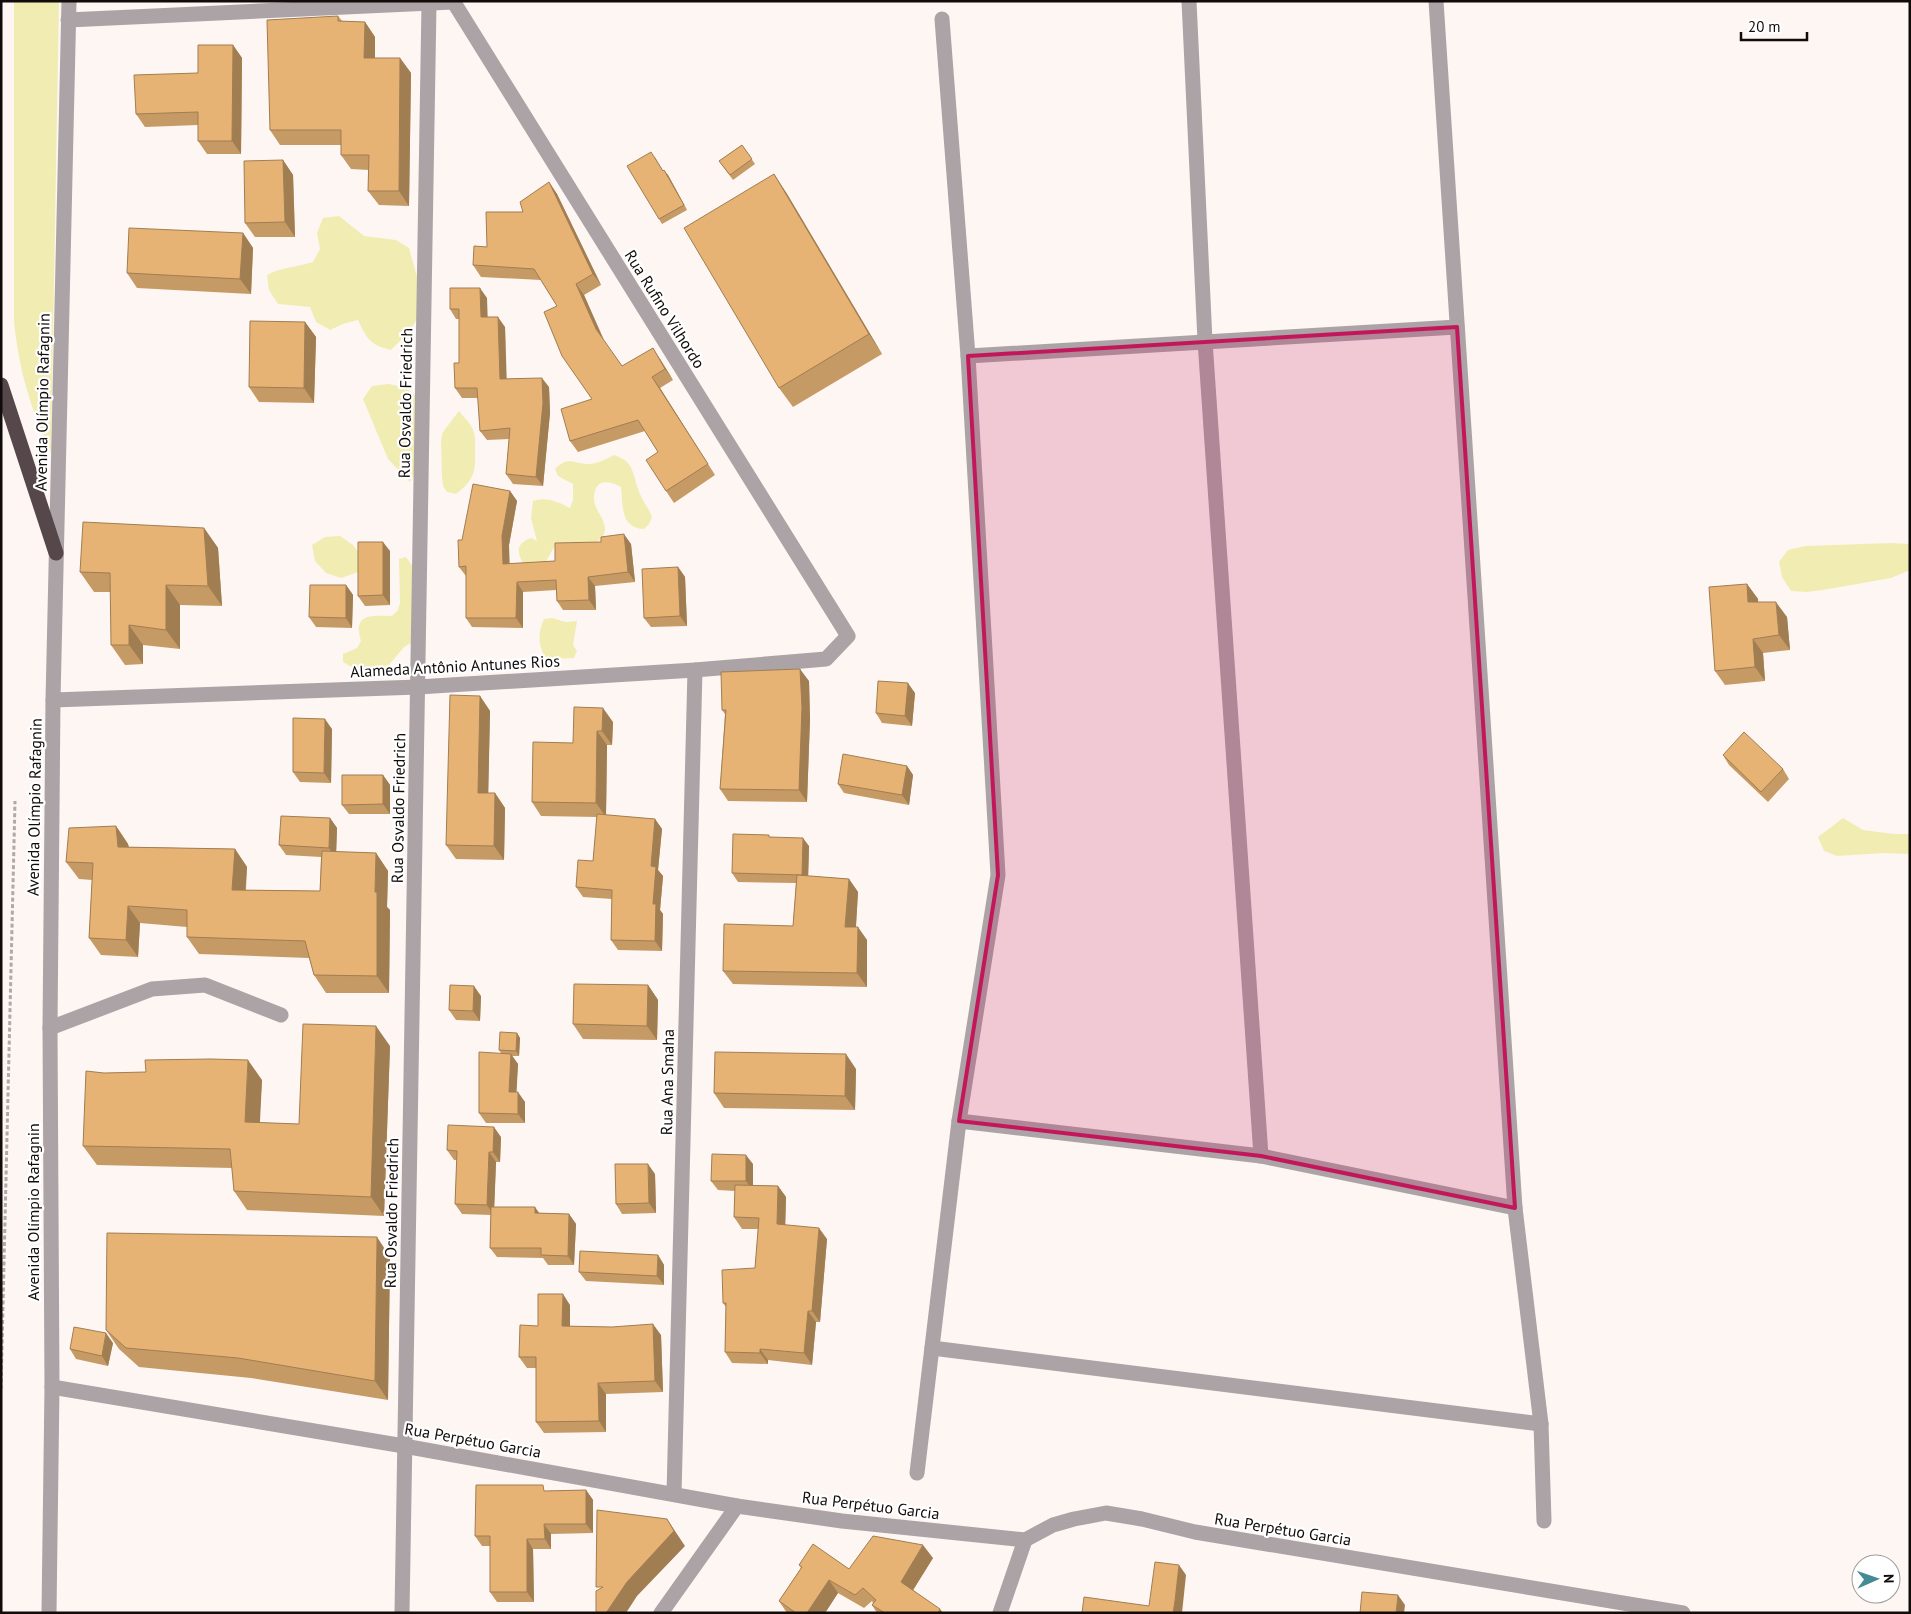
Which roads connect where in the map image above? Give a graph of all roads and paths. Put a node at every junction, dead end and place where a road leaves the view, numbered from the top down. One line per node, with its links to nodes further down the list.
1 (69, 1): 7 (street, Avenida Olímpio Rafagnin)
2 (1189, 1): 9 (street)
3 (1436, 1): 8 (street)
4 (453, 2): 5 (street); 13 (street, Rua Rufino Vilhordo)
5 (429, 4): 7 (street); 15 (street, Rua Osvaldo Friedrich)
6 (942, 19): 10 (street)
7 (68, 20): 12 (street, Avenida Olímpio Rafagnin)
8 (1457, 327): 9 (street); 22 (street)
9 (1205, 341): 10 (street); 21 (street)
10 (968, 356): 20 (street)
11 (1, 386): 12 (highway)
12 (56, 553): 16 (street, Avenida Olímpio Rafagnin)
13 (848, 636): 14 (street, Alameda Antônio Antunes Rios)
14 (695, 670): 15 (street, Alameda Antônio Antunes Rios); 29 (street, Rua Ana Smaha)
15 (418, 687): 16 (street, Alameda Antônio Antunes Rios); 27 (street, Rua Osvaldo Friedrich)
16 (53, 700): 19 (street, Avenida Olímpio Rafagnin)
17 (15, 801): 25 (path)
18 (281, 1015): 19 (street)
19 (50, 1028): 24 (street, Avenida Olímpio Rafagnin)
20 (959, 1121): 21 (street); 23 (street)
21 (1262, 1156): 22 (street)
22 (1515, 1208): 26 (street)
23 (932, 1348): 26 (street); 28 (street)
24 (52, 1388): 27 (street, Rua Perpétuo Garcia); 33 (street, Avenida Olímpio Rafagnin)
25 (1, 1389)
26 (1541, 1424): 31 (street)
27 (404, 1446): 29 (street, Rua Perpétuo Garcia); 34 (street, Rua Osvaldo Friedrich)
28 (917, 1474)
29 (674, 1494): 30 (street, Rua Perpétuo Garcia)
30 (737, 1506): 32 (street, Rua Perpétuo Garcia); 35 (street)
31 (1544, 1521)
32 (1025, 1540): 36 (street); 37 (street, Rua Perpétuo Garcia)
33 (49, 1613)
34 (402, 1613)
35 (661, 1613)
36 (1000, 1613)
37 (1683, 1613)

